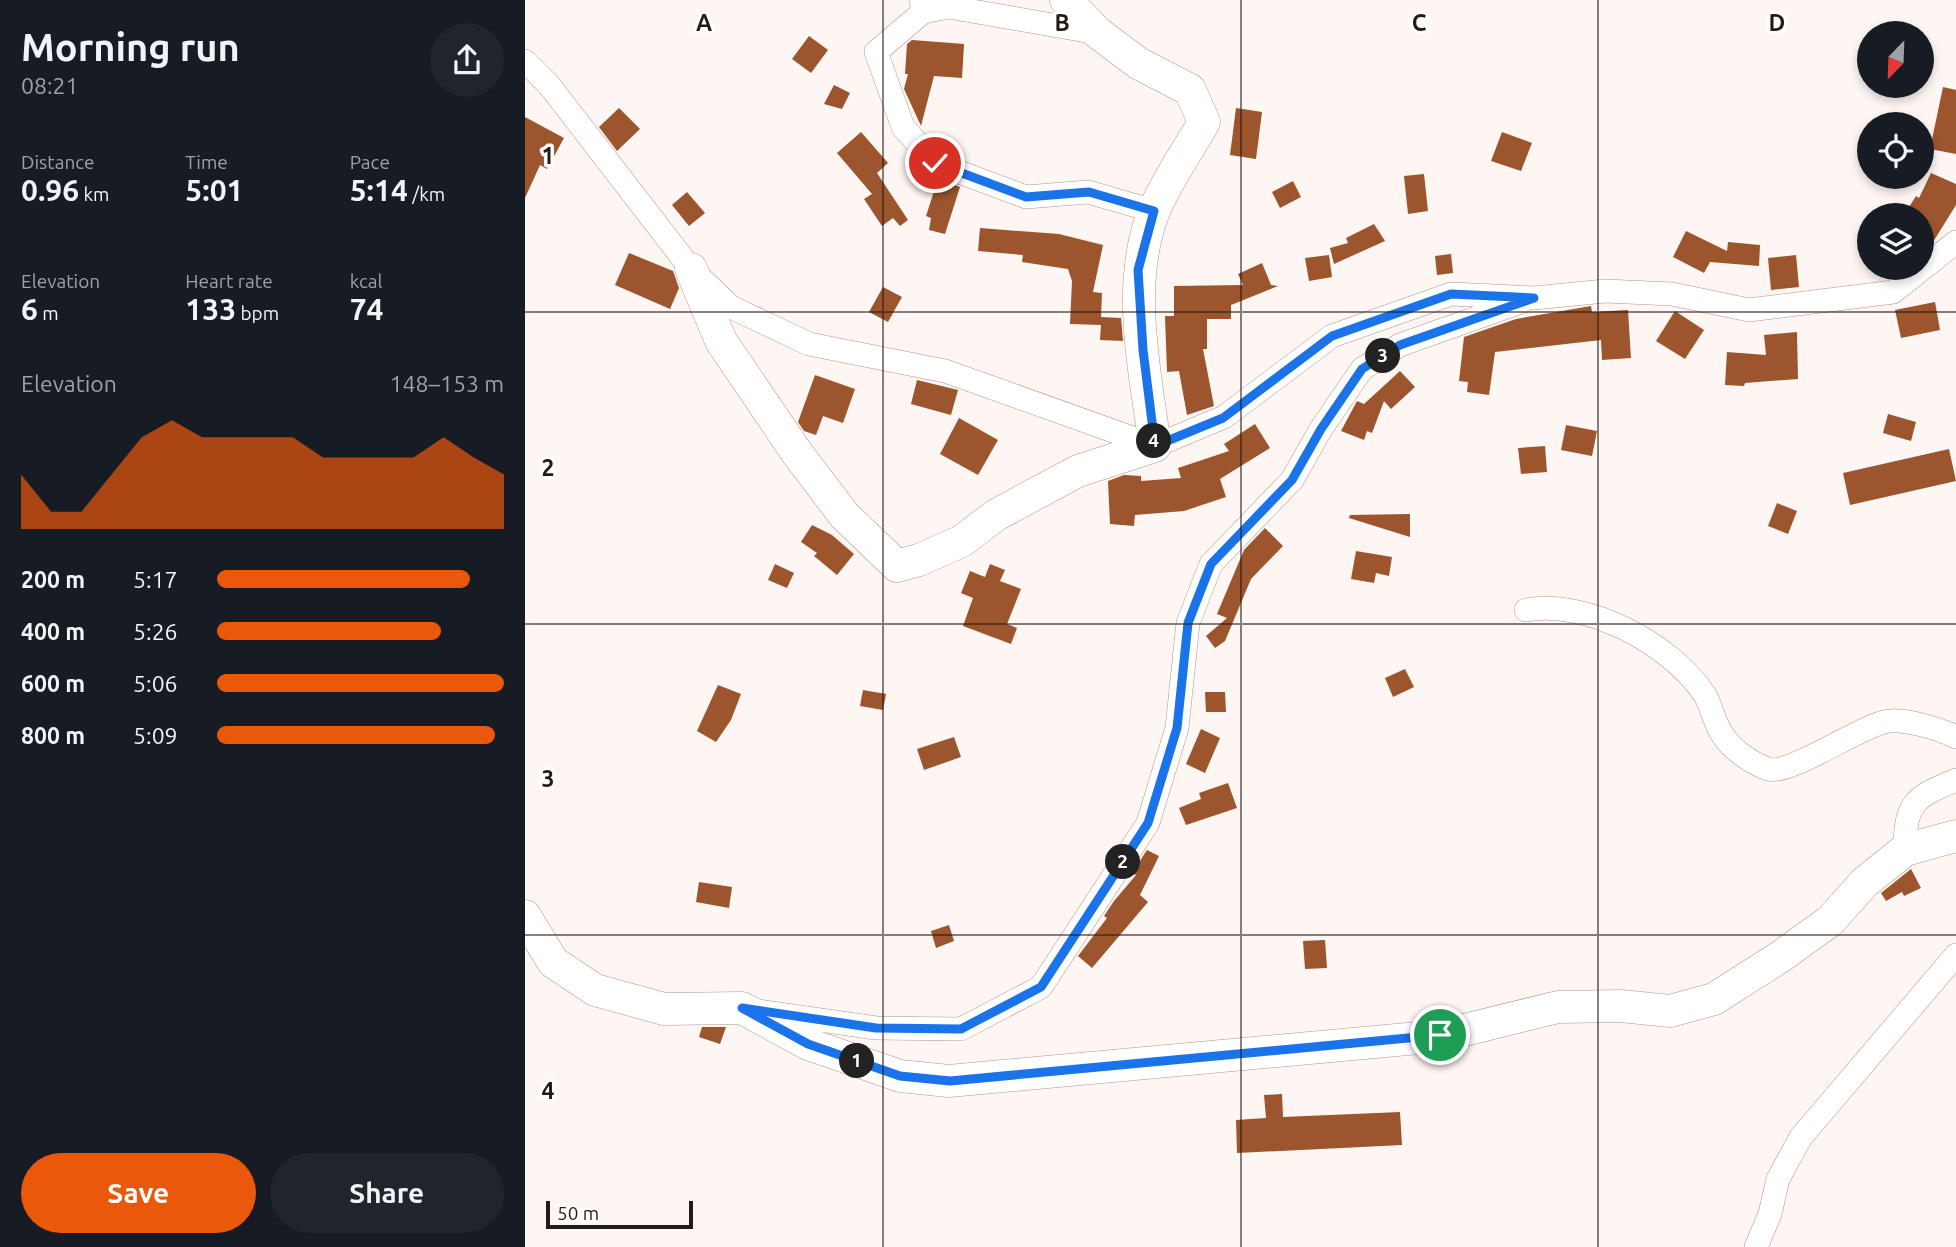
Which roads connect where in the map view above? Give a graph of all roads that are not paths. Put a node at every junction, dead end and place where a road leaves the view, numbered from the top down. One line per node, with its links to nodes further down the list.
1 (1066, 0): 3 (street)
2 (922, 6): 3 (street); 5 (street)
3 (1098, 33): 5 (street)
4 (525, 61): 7 (street)
5 (1154, 211): 9 (street)
6 (1956, 242): 8 (street)
7 (691, 269): 9 (street); 9 (street)
8 (1534, 298): 9 (street); 17 (street)
9 (1155, 446)
10 (1526, 610): 11 (street)
11 (1956, 737)
12 (1956, 780): 14 (street)
13 (1956, 836): 14 (street)
14 (1905, 850): 17 (street)
15 (525, 915): 17 (street)
16 (1956, 955): 18 (street)
17 (742, 1008)
18 (1756, 1247)

